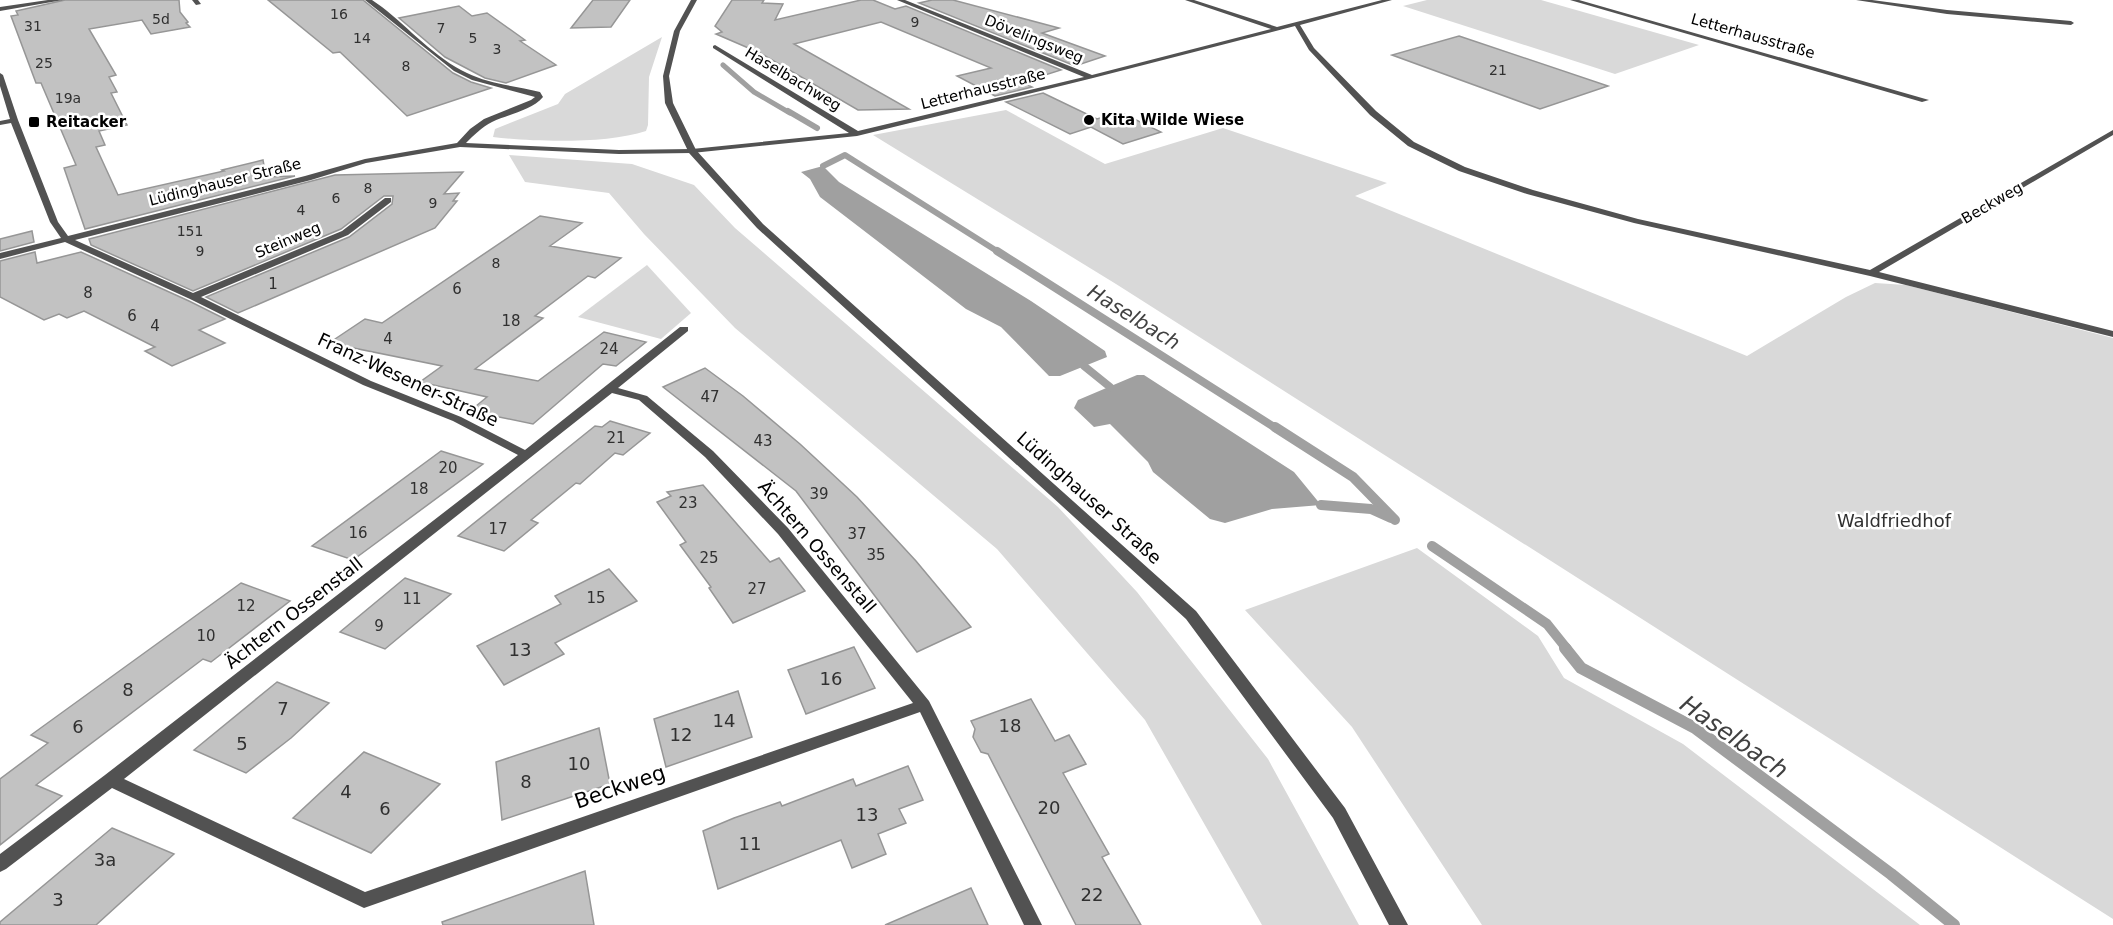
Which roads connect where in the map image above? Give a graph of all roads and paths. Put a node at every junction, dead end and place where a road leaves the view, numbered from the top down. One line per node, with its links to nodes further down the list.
1 (60, 0): 9 (street)
2 (368, 0): 21 (street)
3 (694, 0): 22 (street, Lüdinghauser Straße)
4 (900, 0): 15 (street, Dövelingsweg)
5 (1188, 0): 12 (street)
6 (1389, 0): 10 (street, Letterhausstraße)
7 (1573, 0): 16 (street, Letterhausstraße)
8 (1859, 0): 11 (street)
9 (0, 9)
10 (1296, 23): 12 (street, Letterhausstraße); 26 (street)
11 (2072, 23)
12 (1275, 28): 15 (street, Letterhausstraße)
13 (715, 47): 20 (street, Haselbachweg)
14 (0, 75): 17 (street)
15 (1091, 77): 20 (street, Letterhausstraße)
16 (1924, 100)
17 (14, 120): 18 (street); 24 (street)
18 (0, 123)
19 (2113, 132): 26 (street, Beckweg)
20 (857, 134): 22 (street, Letterhausstraße)
21 (460, 145): 22 (street, Lüdinghauser Straße); 24 (street, Lüdinghauser Straße)
22 (692, 151): 36 (street, Lüdinghauser Straße)
23 (388, 200): 27 (street, Steinweg)
24 (66, 238): 25 (street, Lüdinghauser Straße); 27 (street)
25 (0, 256)
26 (1871, 273): 29 (street)
27 (193, 297): 31 (street, Franz-Wesener-Straße)
28 (684, 329): 30 (street, Ächtern Ossenstall)
29 (2113, 334)
30 (610, 389): 31 (street, Ächtern Ossenstall); 32 (street, Ächtern Ossenstall)
31 (526, 455): 33 (street, Ächtern Ossenstall)
32 (924, 705): 33 (street, Beckweg); 35 (street)
33 (111, 780): 34 (street, Ächtern Ossenstall)
34 (0, 864)
35 (1033, 925)
36 (1398, 925)

